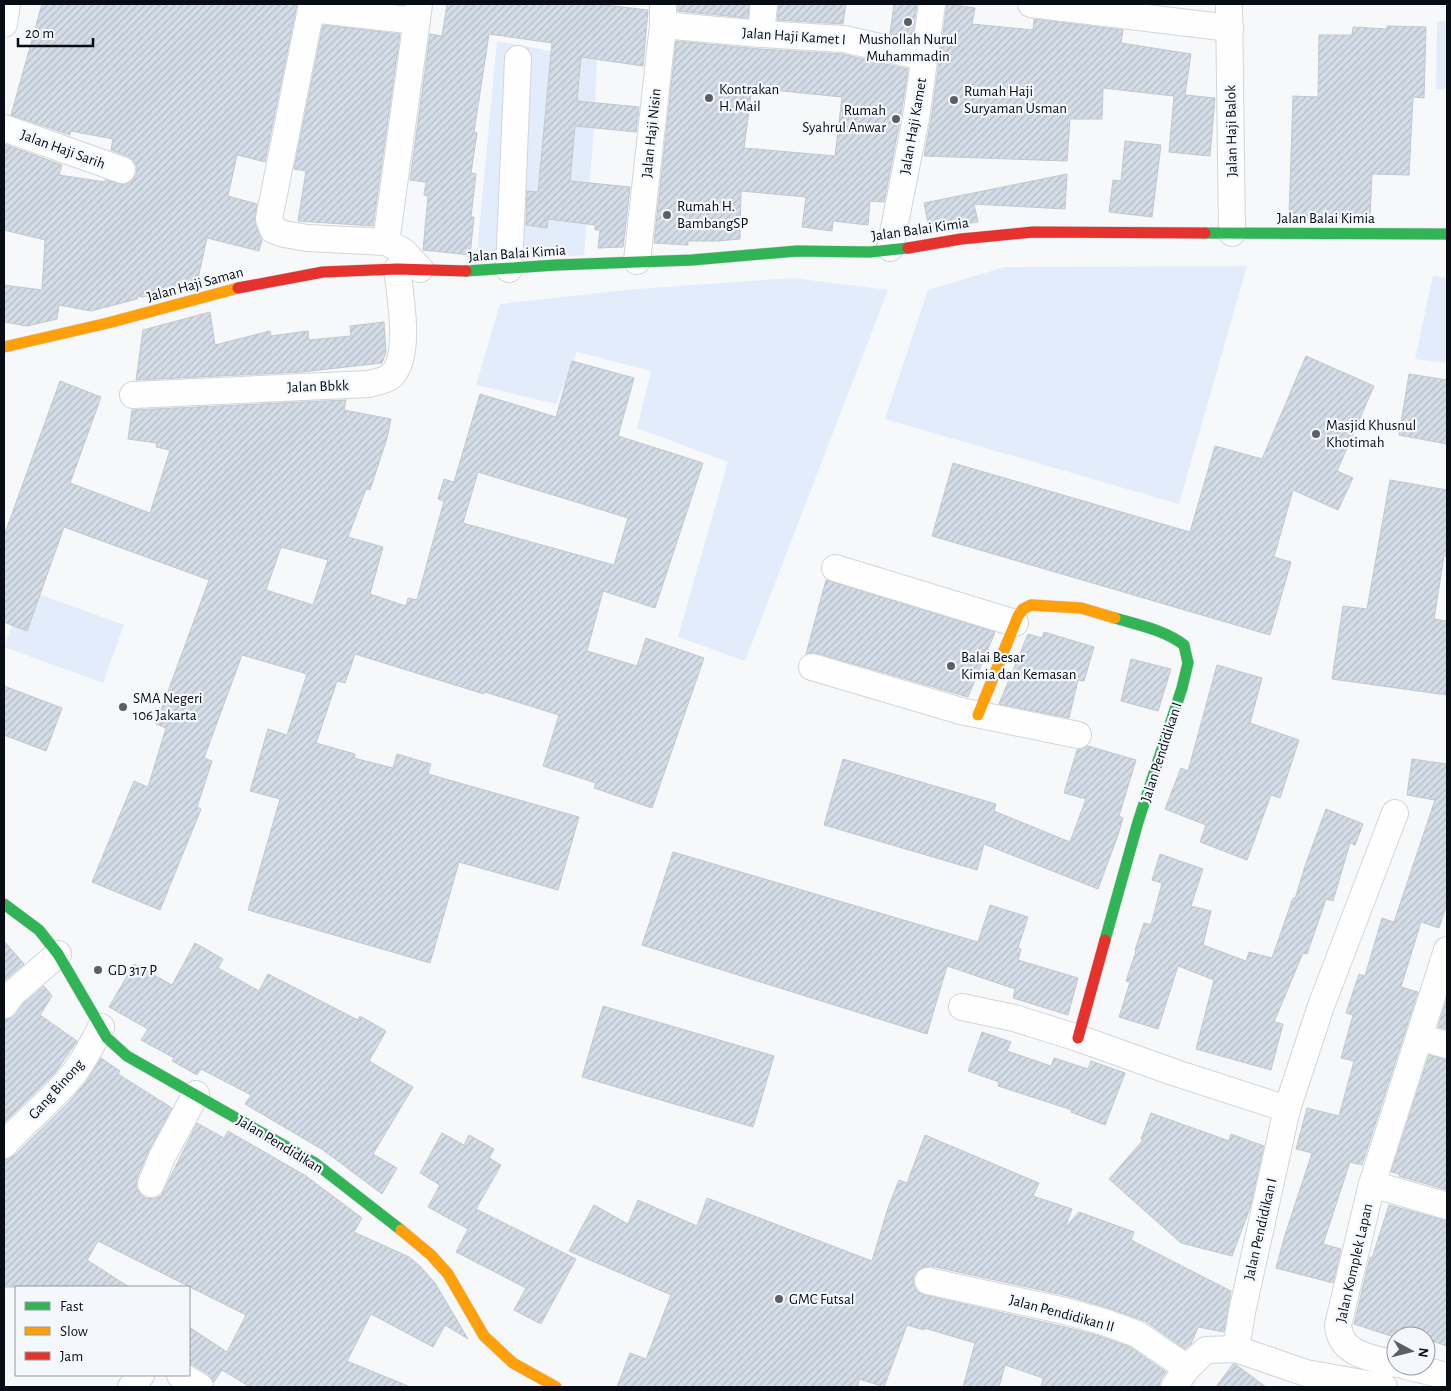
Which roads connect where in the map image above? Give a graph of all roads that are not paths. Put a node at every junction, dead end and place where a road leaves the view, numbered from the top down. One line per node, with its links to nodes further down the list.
1 (8, 4): 9 (street)
2 (764, 4): 10 (street)
3 (932, 4): 11 (street, Jalan Haji Kamet)
4 (1031, 4): 8 (street, Jalan Haji Balok)
5 (311, 6): 6 (street); 17 (street)
6 (418, 13): 17 (street)
7 (663, 14): 10 (street, Jalan Haji Kamet I); 19 (street, Jalan Haji Nisin)
8 (1229, 16): 15 (street, Jalan Haji Balok)
9 (4, 24)
10 (761, 34): 11 (street, Jalan Haji Kamet I)
11 (924, 57): 18 (street, Jalan Haji Kamet)
12 (518, 60): 21 (street)
13 (4, 128): 14 (street, Jalan Haji Sarih)
14 (122, 170)
15 (1232, 233): 16 (street, Jalan Balai Kimia); 18 (street, Jalan Balai Kimia)
16 (1447, 234)
17 (386, 242): 20 (street)
18 (890, 248): 19 (street, Jalan Balai Kimia)
19 (637, 261): 21 (street, Jalan Balai Kimia)
20 (408, 269): 21 (street, Jalan Balai Kimia); 22 (street, Jalan Haji Saman); 23 (street, Jalan Bbkk)
21 (509, 269)
22 (4, 346)
23 (133, 395)
24 (835, 568): 25 (street)
25 (1015, 623): 27 (street); 37 (street, Jalan Pendidikan I)
26 (812, 667): 27 (street)
27 (978, 716): 28 (street)
28 (1078, 735)
29 (1395, 813): 40 (street, Jalan Pendidikan I)
30 (4, 904): 32 (street, Jalan Pendidikan)
31 (1447, 950): 36 (street, Jalan Komplek Lapan)
32 (58, 954): 33 (street); 35 (street, Jalan Pendidikan)
33 (4, 1005)
34 (962, 1006): 37 (street)
35 (101, 1027): 39 (street, Jalan Pendidikan); 41 (street, Gang Binong)
36 (1419, 1037): 38 (street); 43 (street, Jalan Komplek Lapan)
37 (1078, 1038): 40 (street)
38 (1447, 1045)
39 (196, 1094): 42 (street); 53 (street, Jalan Pendidikan)
40 (1287, 1108): 46 (street, Jalan Pendidikan I)
41 (4, 1145)
42 (152, 1184)
43 (1372, 1184): 44 (street, Jalan Komplek Lapan); 47 (street, Jalan Komplek Lapan)
44 (1447, 1206)
45 (928, 1281): 50 (street, Jalan Pendidikan II)
46 (1236, 1349): 50 (street); 54 (street)
47 (1386, 1361)
48 (140, 1376): 51 (street)
49 (182, 1376): 52 (street)
50 (1180, 1378)
51 (132, 1387)
52 (200, 1387)
53 (556, 1387)
54 (1384, 1387)

